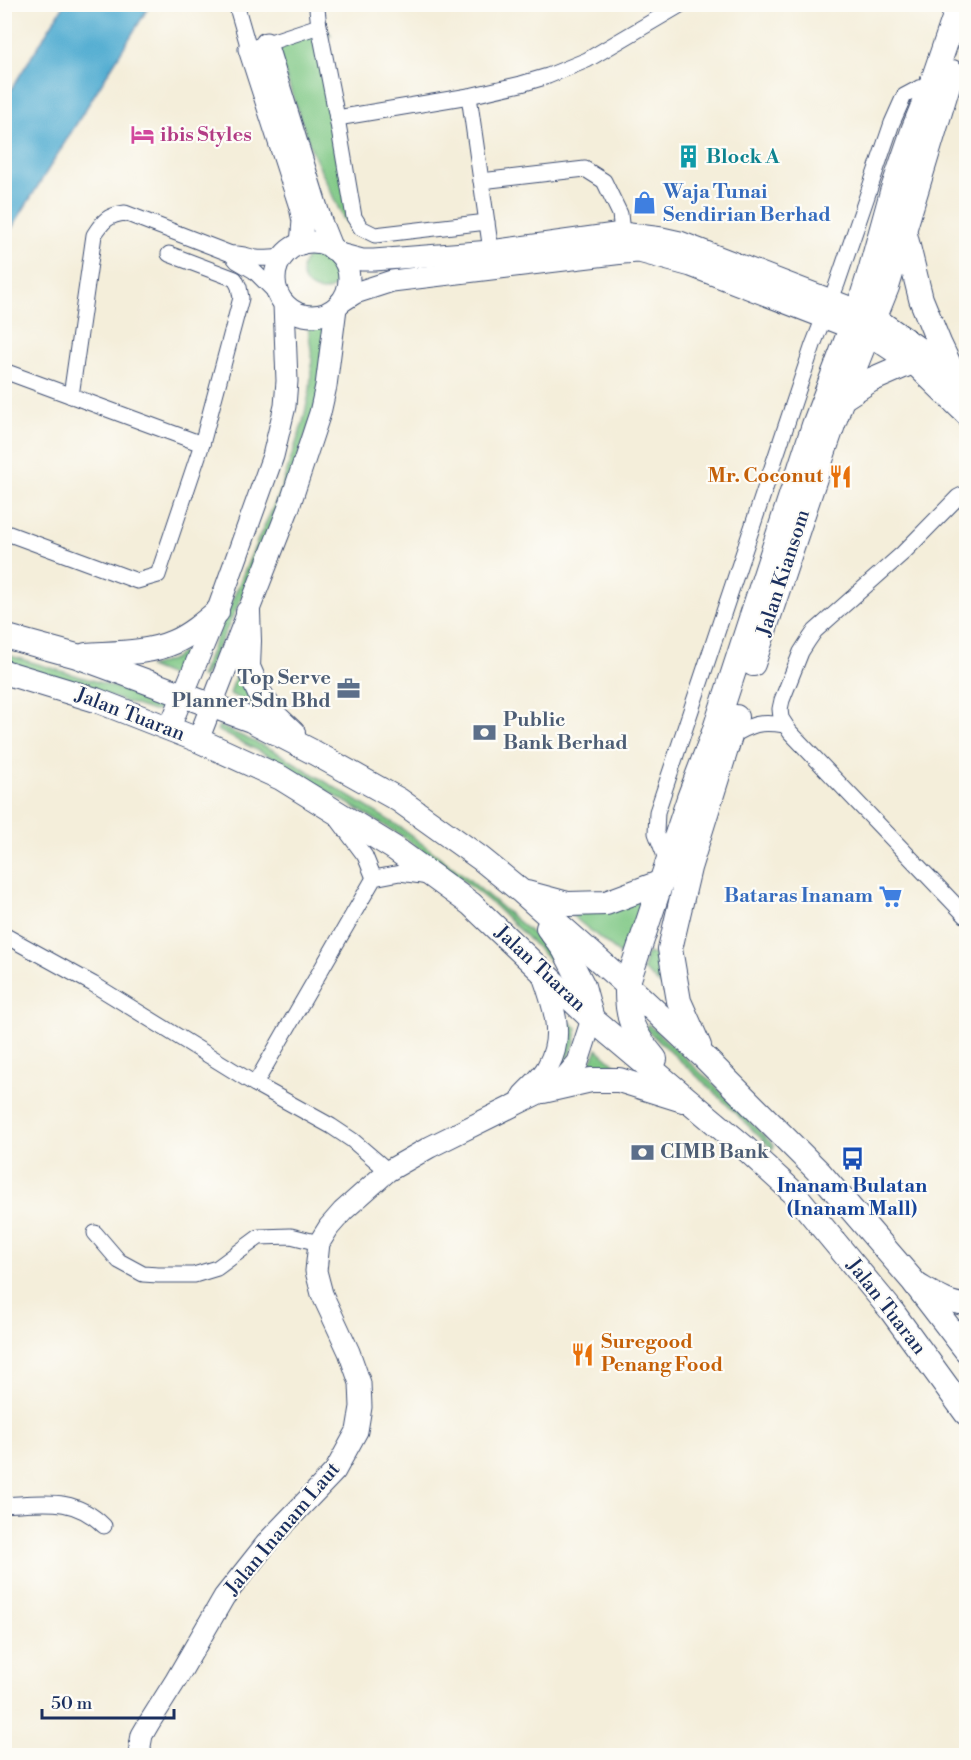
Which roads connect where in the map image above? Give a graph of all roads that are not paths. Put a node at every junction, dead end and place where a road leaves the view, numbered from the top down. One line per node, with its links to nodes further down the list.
1 (236, 4): 7 (street)
2 (318, 4): 6 (street)
3 (682, 4): 9 (street)
4 (959, 4): 8 (main road, Jalan Kiansom)
5 (966, 24): 13 (main road, Jalan Kiansom)
6 (319, 26): 7 (street); 10 (street)
7 (258, 46): 15 (street); 17 (street)
8 (931, 86): 23 (street); 24 (main road, Jalan Kiansom)
9 (469, 96): 10 (street); 11 (street)
10 (337, 118): 12 (street)
11 (481, 181): 12 (street); 14 (street)
12 (487, 222): 16 (street)
13 (904, 231): 24 (main road, Jalan Kiansom); 27 (main road)
14 (622, 233): 16 (street); 23 (street)
15 (301, 244): 17 (street); 20 (street)
16 (491, 251): 17 (street)
17 (335, 252): 22 (street)
18 (169, 254): 31 (street)
19 (231, 254): 20 (street); 21 (street); 28 (street)
20 (282, 257): 21 (street)
21 (281, 299): 22 (street); 35 (street)
22 (338, 305): 23 (street); 36 (street)
23 (827, 308): 24 (street); 48 (street)
24 (863, 323): 25 (street); 27 (street); 29 (main road, Jalan Kiansom); 48 (main road, Jalan Kiansom)
25 (910, 363): 29 (main road); 30 (street)
26 (4, 371): 28 (street)
27 (961, 385)
28 (71, 396): 31 (street)
29 (842, 399): 44 (main road, Jalan Kiansom)
30 (966, 415)
31 (202, 444): 34 (street)
32 (966, 482): 33 (street)
33 (962, 495): 42 (street)
34 (4, 532)
35 (217, 612): 38 (main road); 40 (street)
36 (248, 612): 41 (street); 46 (main road)
37 (4, 636): 38 (main road, Jalan Tuaran)
38 (77, 656): 40 (main road, Jalan Tuaran)
39 (4, 672): 43 (main road, Jalan Tuaran)
40 (183, 693): 41 (main road, Jalan Tuaran); 43 (street)
41 (212, 704): 45 (street); 46 (main road, Jalan Tuaran)
42 (785, 724): 44 (street); 52 (street)
43 (169, 729): 45 (main road, Jalan Tuaran)
44 (729, 737): 57 (main road, Jalan Kiansom)
45 (198, 740): 47 (main road, Jalan Tuaran)
46 (315, 753): 51 (main road, Jalan Tuaran)
47 (326, 806): 49 (street); 50 (main road, Jalan Tuaran)
48 (665, 873): 51 (main road); 55 (main road, Jalan Kiansom)
49 (374, 878): 50 (street); 58 (street)
50 (435, 878): 54 (main road, Jalan Tuaran)
51 (522, 892): 55 (main road, Jalan Tuaran); 56 (main road)
52 (966, 916)
53 (4, 935): 58 (street)
54 (541, 970): 56 (main road, Jalan Tuaran); 61 (street)
55 (627, 985): 57 (main road, Jalan Tuaran); 60 (main road)
56 (592, 1019): 59 (street); 60 (main road, Jalan Tuaran)
57 (704, 1057): 65 (main road, Jalan Tuaran)
58 (255, 1084): 62 (street)
59 (543, 1091): 60 (main road); 61 (street)
60 (694, 1104): 68 (main road, Jalan Tuaran)
61 (511, 1108): 62 (street)
62 (388, 1171): 64 (street)
63 (95, 1233): 64 (street)
64 (319, 1243): 71 (street, Jalan Inanam Laut)
65 (913, 1281): 66 (street); 67 (main road, Jalan Tuaran)
66 (966, 1304)
67 (966, 1350)
68 (966, 1413)
69 (4, 1505): 70 (street)
70 (104, 1526)
71 (141, 1755)

